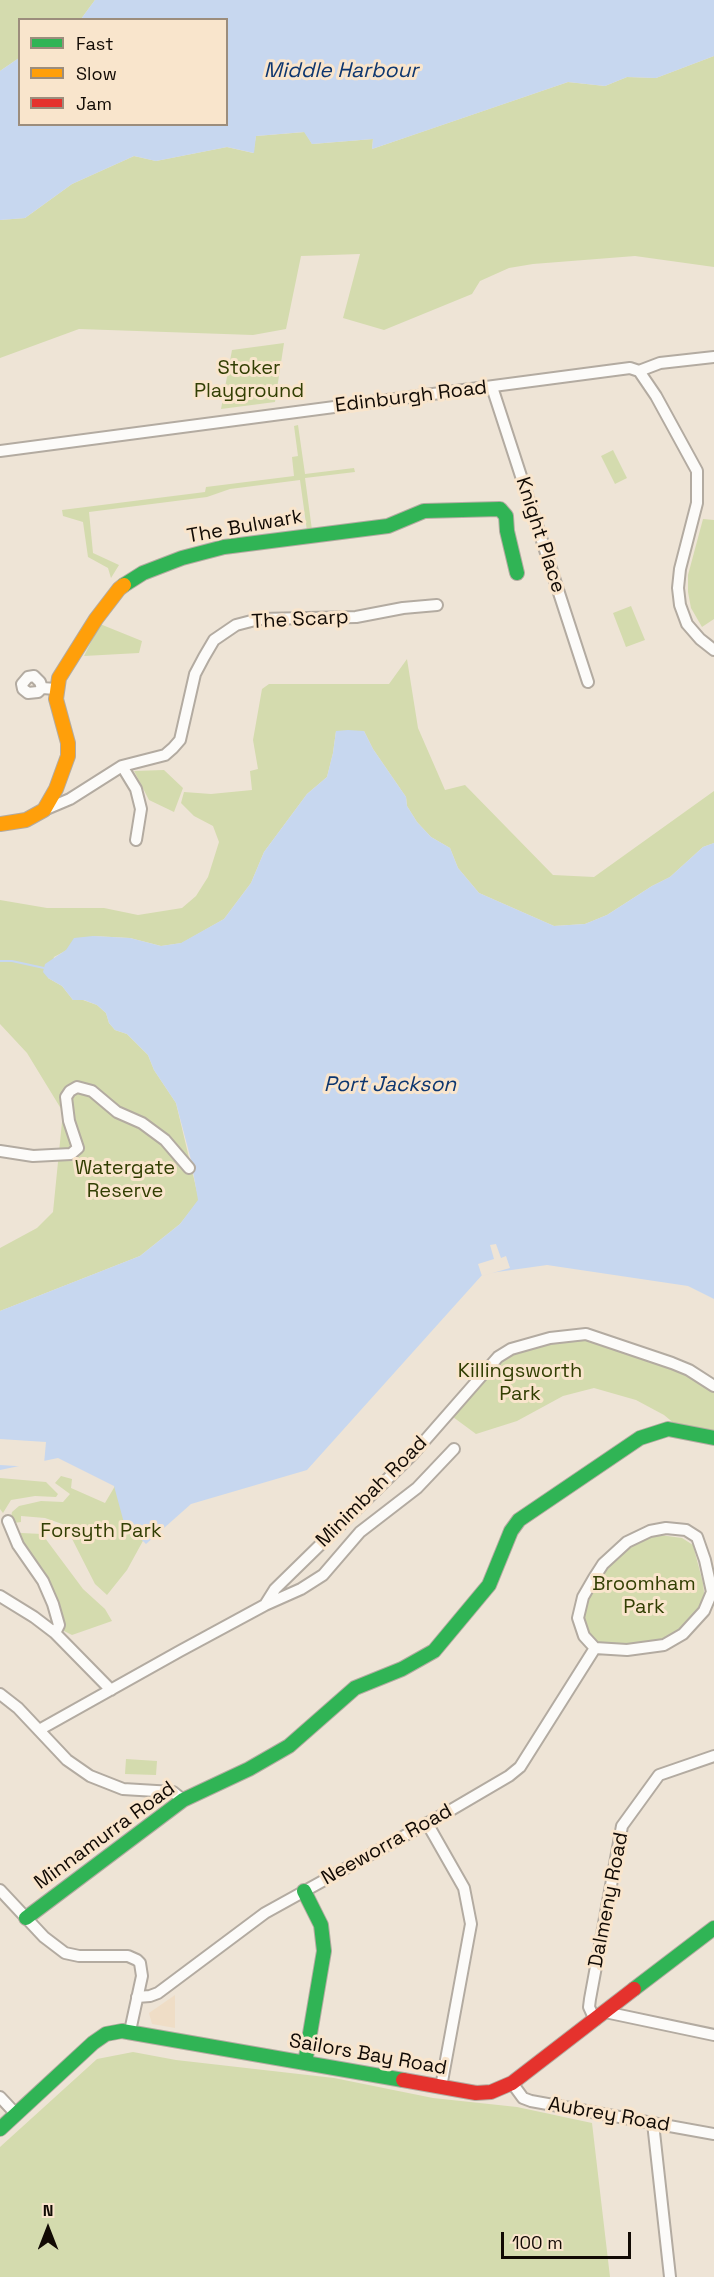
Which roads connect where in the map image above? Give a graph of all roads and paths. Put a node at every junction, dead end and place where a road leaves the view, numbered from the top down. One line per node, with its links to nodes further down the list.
1 (714, 357): 2 (street, Edinburgh Road)
2 (639, 371): 3 (street, Edinburgh Road); 7 (street)
3 (492, 387): 4 (street, Edinburgh Road); 8 (street, Knight Place)
4 (0, 451)
5 (517, 573): 10 (street, The Bulwark)
6 (437, 605): 9 (street, The Scarp)
7 (714, 650)
8 (588, 682)
9 (122, 766): 10 (street, The Scarp); 12 (street)
10 (44, 810): 11 (street)
11 (0, 824)
12 (136, 840)
13 (0, 1151): 14 (street)
14 (189, 1168)
15 (714, 1386): 20 (street, Minimbah Road)
16 (714, 1438): 27 (street, Minnamurra Road)
17 (454, 1449): 20 (street)
18 (8, 1521): 21 (street)
19 (0, 1596): 21 (street)
20 (265, 1605): 23 (street, Minimbah Road)
21 (55, 1633): 23 (street)
22 (595, 1648): 22 (street); 28 (street, Neeworra Road)
23 (111, 1690): 25 (street, Minimbah Road)
24 (0, 1694): 25 (street)
25 (39, 1730): 27 (street)
26 (714, 1756): 34 (street, Dalmeny Road)
27 (183, 1800): 31 (street, Minnamurra Road)
28 (427, 1823): 30 (street, Neeworra Road); 39 (street)
29 (0, 1890): 31 (street)
30 (304, 1891): 33 (street, Neeworra Road); 37 (street)
31 (26, 1918): 33 (street)
32 (714, 1928): 34 (street, Sailors Bay Road)
33 (137, 1997): 35 (street)
34 (600, 2016): 36 (street); 38 (street, Sailors Bay Road)
35 (130, 2031): 37 (street, Sailors Bay Road); 41 (street, Sailors Bay Road)
36 (714, 2035)
37 (304, 2063): 39 (street, Sailors Bay Road)
38 (512, 2083): 39 (street, Sailors Bay Road); 42 (street, Aubrey Road)
39 (441, 2087)
40 (0, 2097): 41 (street)
41 (16, 2114): 43 (street, Sailors Bay Road)
42 (653, 2123): 44 (street, Aubrey Road); 45 (street)
43 (0, 2129)
44 (714, 2134)
45 (670, 2277)

